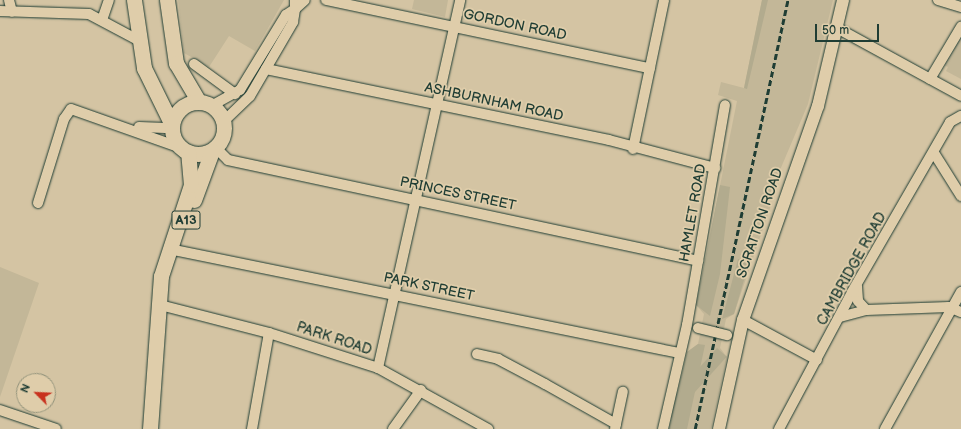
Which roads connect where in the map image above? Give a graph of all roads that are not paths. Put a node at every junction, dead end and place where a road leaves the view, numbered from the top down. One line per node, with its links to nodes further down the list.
1 (9, 0): 14 (street)
2 (109, 0): 15 (street)
3 (134, 0): 19 (main road)
4 (167, 0): 26 (main road)
5 (305, 0): 11 (street)
6 (326, 0): 16 (street, GORDON ROAD)
7 (460, 0): 16 (street)
8 (664, 0): 22 (street)
9 (843, 0): 17 (street, SCRATTON ROAD)
10 (938, 0): 12 (street)
11 (295, 4): 21 (street); 24 (street)
12 (961, 7)
13 (0, 11): 14 (street)
14 (12, 12): 15 (street)
15 (102, 20): 19 (street)
16 (454, 26): 22 (street, GORDON ROAD); 27 (street)
17 (837, 28): 23 (street); 51 (street, SCRATTON ROAD)
18 (961, 28): 23 (street)
19 (138, 40): 32 (main road)
20 (194, 64): 24 (street)
21 (266, 68): 27 (street, ASHBURNHAM ROAD); 30 (street)
22 (650, 68): 33 (street)
23 (930, 79): 25 (street)
24 (235, 94): 26 (street)
25 (961, 96)
26 (205, 104): 30 (main road); 32 (main road)
27 (437, 106): 33 (street, ASHBURNHAM ROAD); 39 (street)
28 (725, 106): 37 (street, HAMLET ROAD)
29 (961, 116): 36 (street, CAMBRIDGE ROAD)
30 (223, 122): 35 (main road)
31 (125, 125): 32 (street); 34 (street); 40 (street)
32 (172, 126): 34 (main road)
33 (633, 149): 37 (street, ASHBURNHAM ROAD)
34 (184, 150): 35 (main road); 46 (main road, A13)
35 (214, 150): 39 (street, PRINCES STREET); 41 (main road, A13)
36 (934, 153): 38 (street); 43 (street, CAMBRIDGE ROAD)
37 (715, 168): 42 (street, HAMLET ROAD)
38 (961, 196)
39 (416, 198): 42 (street, PRINCES STREET); 45 (street)
40 (38, 203)
41 (174, 250): 45 (street, PARK STREET); 46 (main road, A13)
42 (698, 261): 52 (street, HAMLET ROAD)
43 (858, 286): 47 (street); 50 (street, CAMBRIDGE ROAD)
44 (961, 292): 48 (street)
45 (394, 294): 55 (street, PARK STREET); 58 (street)
46 (161, 297): 53 (street, PARK ROAD); 59 (main road, A13)
47 (866, 310): 49 (street); 50 (street)
48 (957, 310): 49 (street)
49 (943, 314): 73 (street)
50 (840, 317): 57 (street, CAMBRIDGE ROAD)
51 (743, 320): 54 (street, SCRATTON ROAD); 57 (street)
52 (687, 325): 54 (street, bridge); 55 (street, HAMLET ROAD)
53 (269, 333): 58 (street, PARK ROAD); 67 (street)
54 (732, 336): 71 (street, SCRATTON ROAD)
55 (678, 353): 70 (street, HAMLET ROAD)
56 (477, 354): 63 (street)
57 (817, 360): 72 (street, CAMBRIDGE ROAD)
58 (378, 368): 60 (street, PARK ROAD)
59 (150, 390): 65 (main road, A13); 66 (main road, A13)
60 (421, 390): 68 (street); 69 (street, PARK ROAD)
61 (623, 392): 63 (street)
62 (0, 410): 64 (street)
63 (616, 426)
64 (56, 429)
65 (140, 429)
66 (150, 429)
67 (252, 429)
68 (393, 429)
69 (488, 429)
70 (663, 429)
71 (719, 429)
72 (779, 429)
73 (885, 429)

